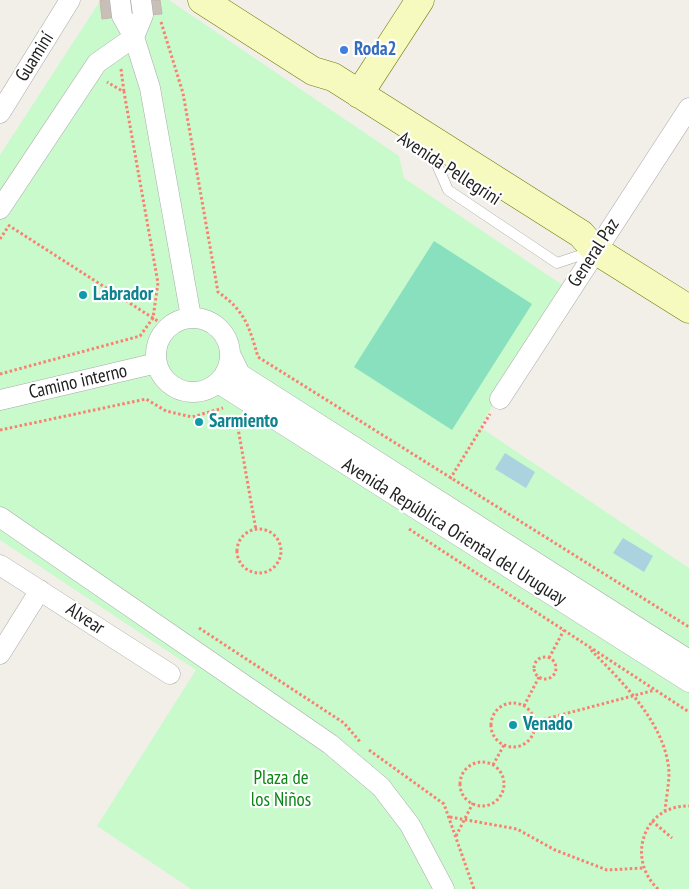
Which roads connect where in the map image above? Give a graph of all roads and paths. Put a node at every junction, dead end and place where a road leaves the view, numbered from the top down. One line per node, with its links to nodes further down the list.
1 (70, 0): 12 (street, Guaminí)
2 (120, 0): 7 (street)
3 (141, 0): 7 (street)
4 (202, 0): 8 (main road, Avenida Pellegrini)
5 (420, 0): 10 (main road)
6 (161, 21): 28 (path)
7 (134, 36): 13 (street); 17 (street)
8 (313, 71): 10 (main road, Avenida Pellegrini); 15 (main road, Avenida Pellegrini)
9 (100, 90): 18 (path)
10 (359, 94): 15 (main road, Avenida Pellegrini)
11 (689, 108): 15 (street, General Paz)
12 (0, 114)
13 (7, 219): 14 (path); 18 (path)
14 (0, 239)
15 (595, 250): 16 (main road, Avenida Pellegrini); 23 (street, General Paz)
16 (689, 309)
17 (191, 317): 18 (street); 19 (street)
18 (160, 322): 20 (street); 21 (path)
19 (231, 356): 22 (street); 39 (street, Avenida República Oriental del Uruguay)
20 (156, 363): 22 (street); 24 (street, Camino interno)
21 (0, 374)
22 (218, 383): 42 (street, Avenida República Oriental del Uruguay)
23 (500, 398): 28 (path)
24 (0, 400)
25 (236, 417): 26 (path); 27 (path); 31 (path)
26 (244, 422)
27 (0, 430)
28 (450, 479): 34 (path)
29 (0, 516): 59 (street)
30 (400, 524): 35 (path)
31 (256, 530): 31 (path)
32 (0, 565): 33 (street, Alvear)
33 (40, 590): 37 (street); 40 (street, Alvear)
34 (689, 627)
35 (564, 630): 36 (path); 38 (path)
36 (585, 644): 43 (path); 44 (path)
37 (0, 654)
38 (549, 658): 41 (path); 41 (path)
39 (689, 660)
40 (170, 674)
41 (539, 677): 45 (path)
42 (689, 682)
43 (656, 690): 44 (path); 46 (path)
44 (632, 696): 47 (path); 52 (path)
45 (524, 706): 47 (path); 48 (path)
46 (689, 712)
47 (534, 722): 48 (path)
48 (504, 745): 49 (path)
49 (493, 765): 50 (path); 50 (path)
50 (473, 804): 54 (path)
51 (689, 806): 52 (path)
52 (665, 811): 55 (path)
53 (450, 818): 54 (path)
54 (464, 820): 56 (path); 58 (path)
55 (652, 822): 57 (path); 58 (path)
56 (456, 836)
57 (672, 838)
58 (643, 868): 60 (path)
59 (444, 889)
60 (658, 889)

